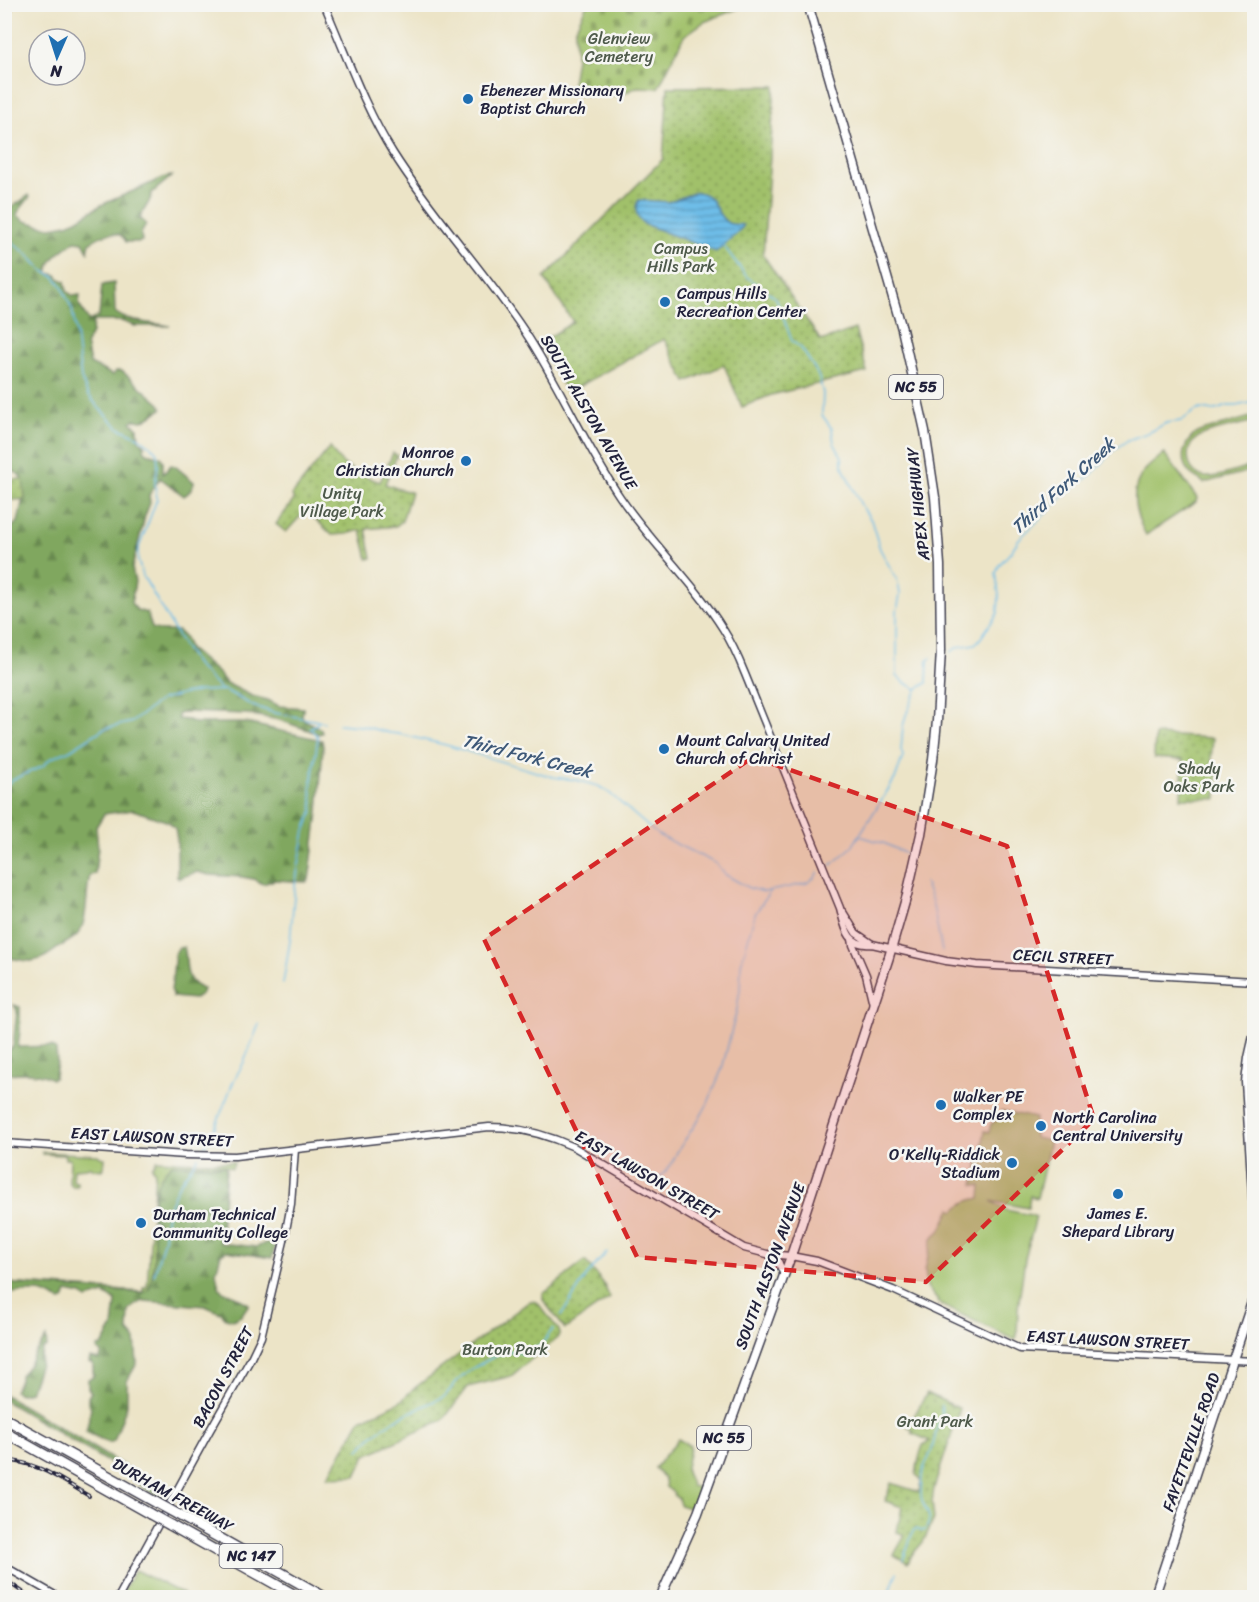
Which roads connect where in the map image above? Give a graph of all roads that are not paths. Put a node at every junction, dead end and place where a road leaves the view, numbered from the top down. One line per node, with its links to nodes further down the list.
1 (9, 4): 4 (street)
2 (324, 4): 5 (street, SOUTH ALSTON AVENUE)
3 (808, 4): 8 (main road, APEX HIGHWAY / NC 55)
4 (4, 26)
5 (840, 908): 6 (street); 7 (street)
6 (852, 939): 7 (street, CECIL STREET); 10 (street)
7 (872, 944): 8 (street, CECIL STREET)
8 (892, 948): 9 (street, CECIL STREET); 10 (main road, APEX HIGHWAY / NC 55)
9 (1254, 981)
10 (873, 1008): 16 (main road, SOUTH ALSTON AVENUE / NC 55)
11 (1254, 1036): 14 (main road)
12 (4, 1143): 13 (street, EAST LAWSON STREET)
13 (295, 1149): 15 (street, EAST LAWSON STREET); 25 (street, BACON STREET)
14 (1254, 1210)
15 (767, 1254): 16 (street, EAST LAWSON STREET); 17 (street)
16 (791, 1256): 17 (main road, SOUTH ALSTON AVENUE / NC 55); 19 (street, EAST LAWSON STREET)
17 (784, 1275): 28 (main road, SOUTH ALSTON AVENUE / NC 55)
18 (1254, 1296): 19 (main road, FAYETTEVILLE ROAD)
19 (1234, 1360): 20 (street, EAST LAWSON STREET); 29 (main road, FAYETTEVILLE ROAD)
20 (1254, 1361)
21 (4, 1416): 27 (highway, DURHAM FREEWAY / NC 147, bridge)
22 (4, 1434): 26 (highway, DURHAM FREEWAY / NC 147, bridge)
23 (4, 1566): 24 (street)
24 (60, 1598)
25 (118, 1598)
26 (300, 1598)
27 (326, 1598)
28 (660, 1598)
29 (1154, 1598)

